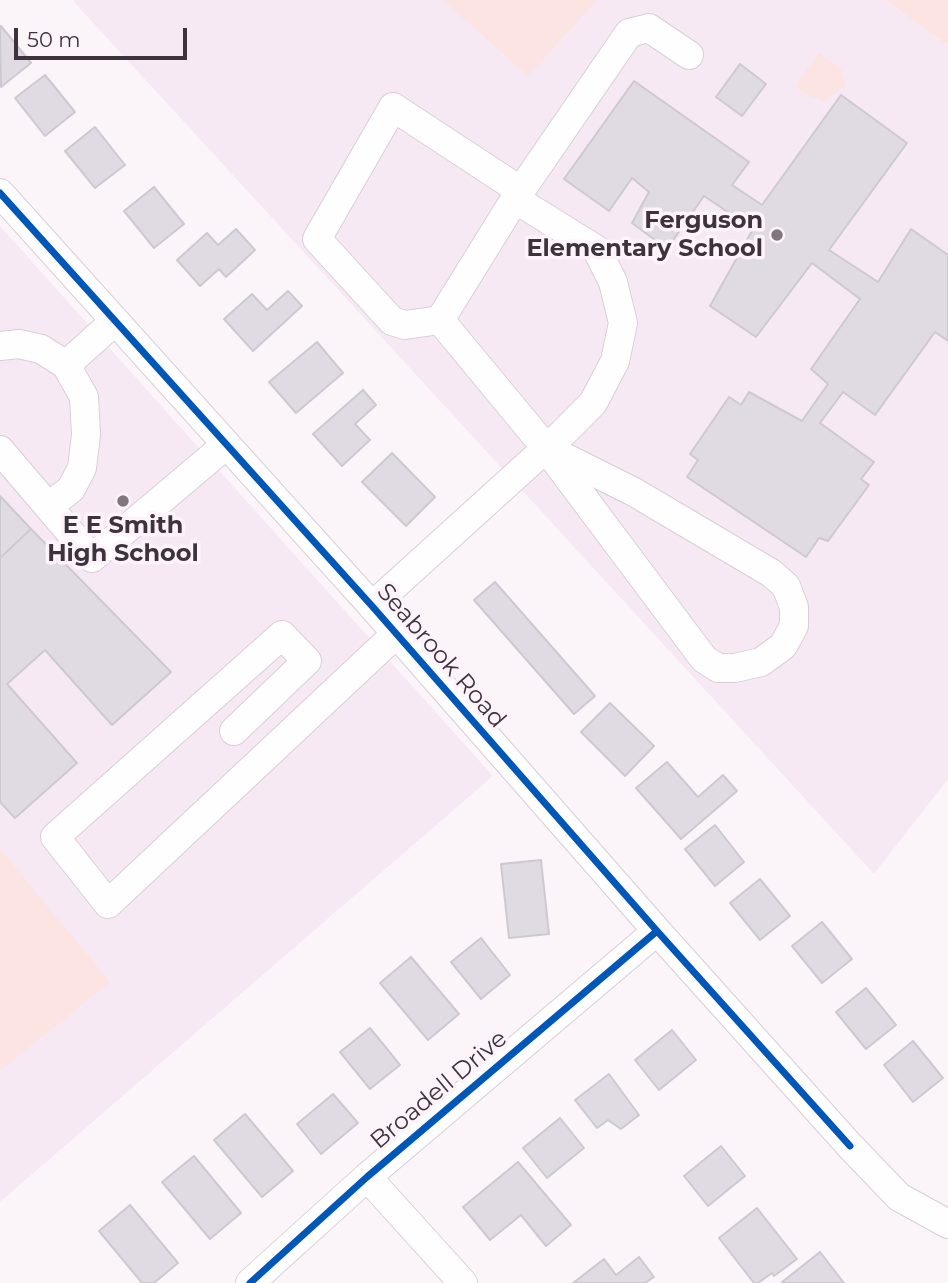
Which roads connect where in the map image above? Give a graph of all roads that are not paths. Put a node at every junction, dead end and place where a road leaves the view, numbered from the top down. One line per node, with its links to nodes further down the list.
1 (689, 55): 3 (street)
2 (0, 193): 5 (street, Seabrook Road)
3 (518, 195): 4 (street); 4 (street); 9 (street)
4 (440, 320): 9 (street)
5 (115, 321): 7 (street); 8 (street, Seabrook Road)
6 (0, 346): 7 (street)
7 (66, 365): 11 (street)
8 (226, 445): 11 (street); 12 (street, Seabrook Road)
9 (546, 448): 9 (street); 12 (street)
10 (0, 450): 11 (street)
11 (49, 506)
12 (372, 606): 13 (street, Seabrook Road)
13 (396, 634): 16 (street); 17 (street, Seabrook Road)
14 (206, 703): 15 (street); 15 (street); 16 (street)
15 (234, 731): 16 (street)
16 (262, 760)
17 (657, 931): 18 (street, Broadell Drive); 19 (street, Seabrook Road)
18 (367, 1177): 20 (street, Broadell Drive); 21 (street)
19 (948, 1224)
20 (250, 1283)
21 (463, 1283)

